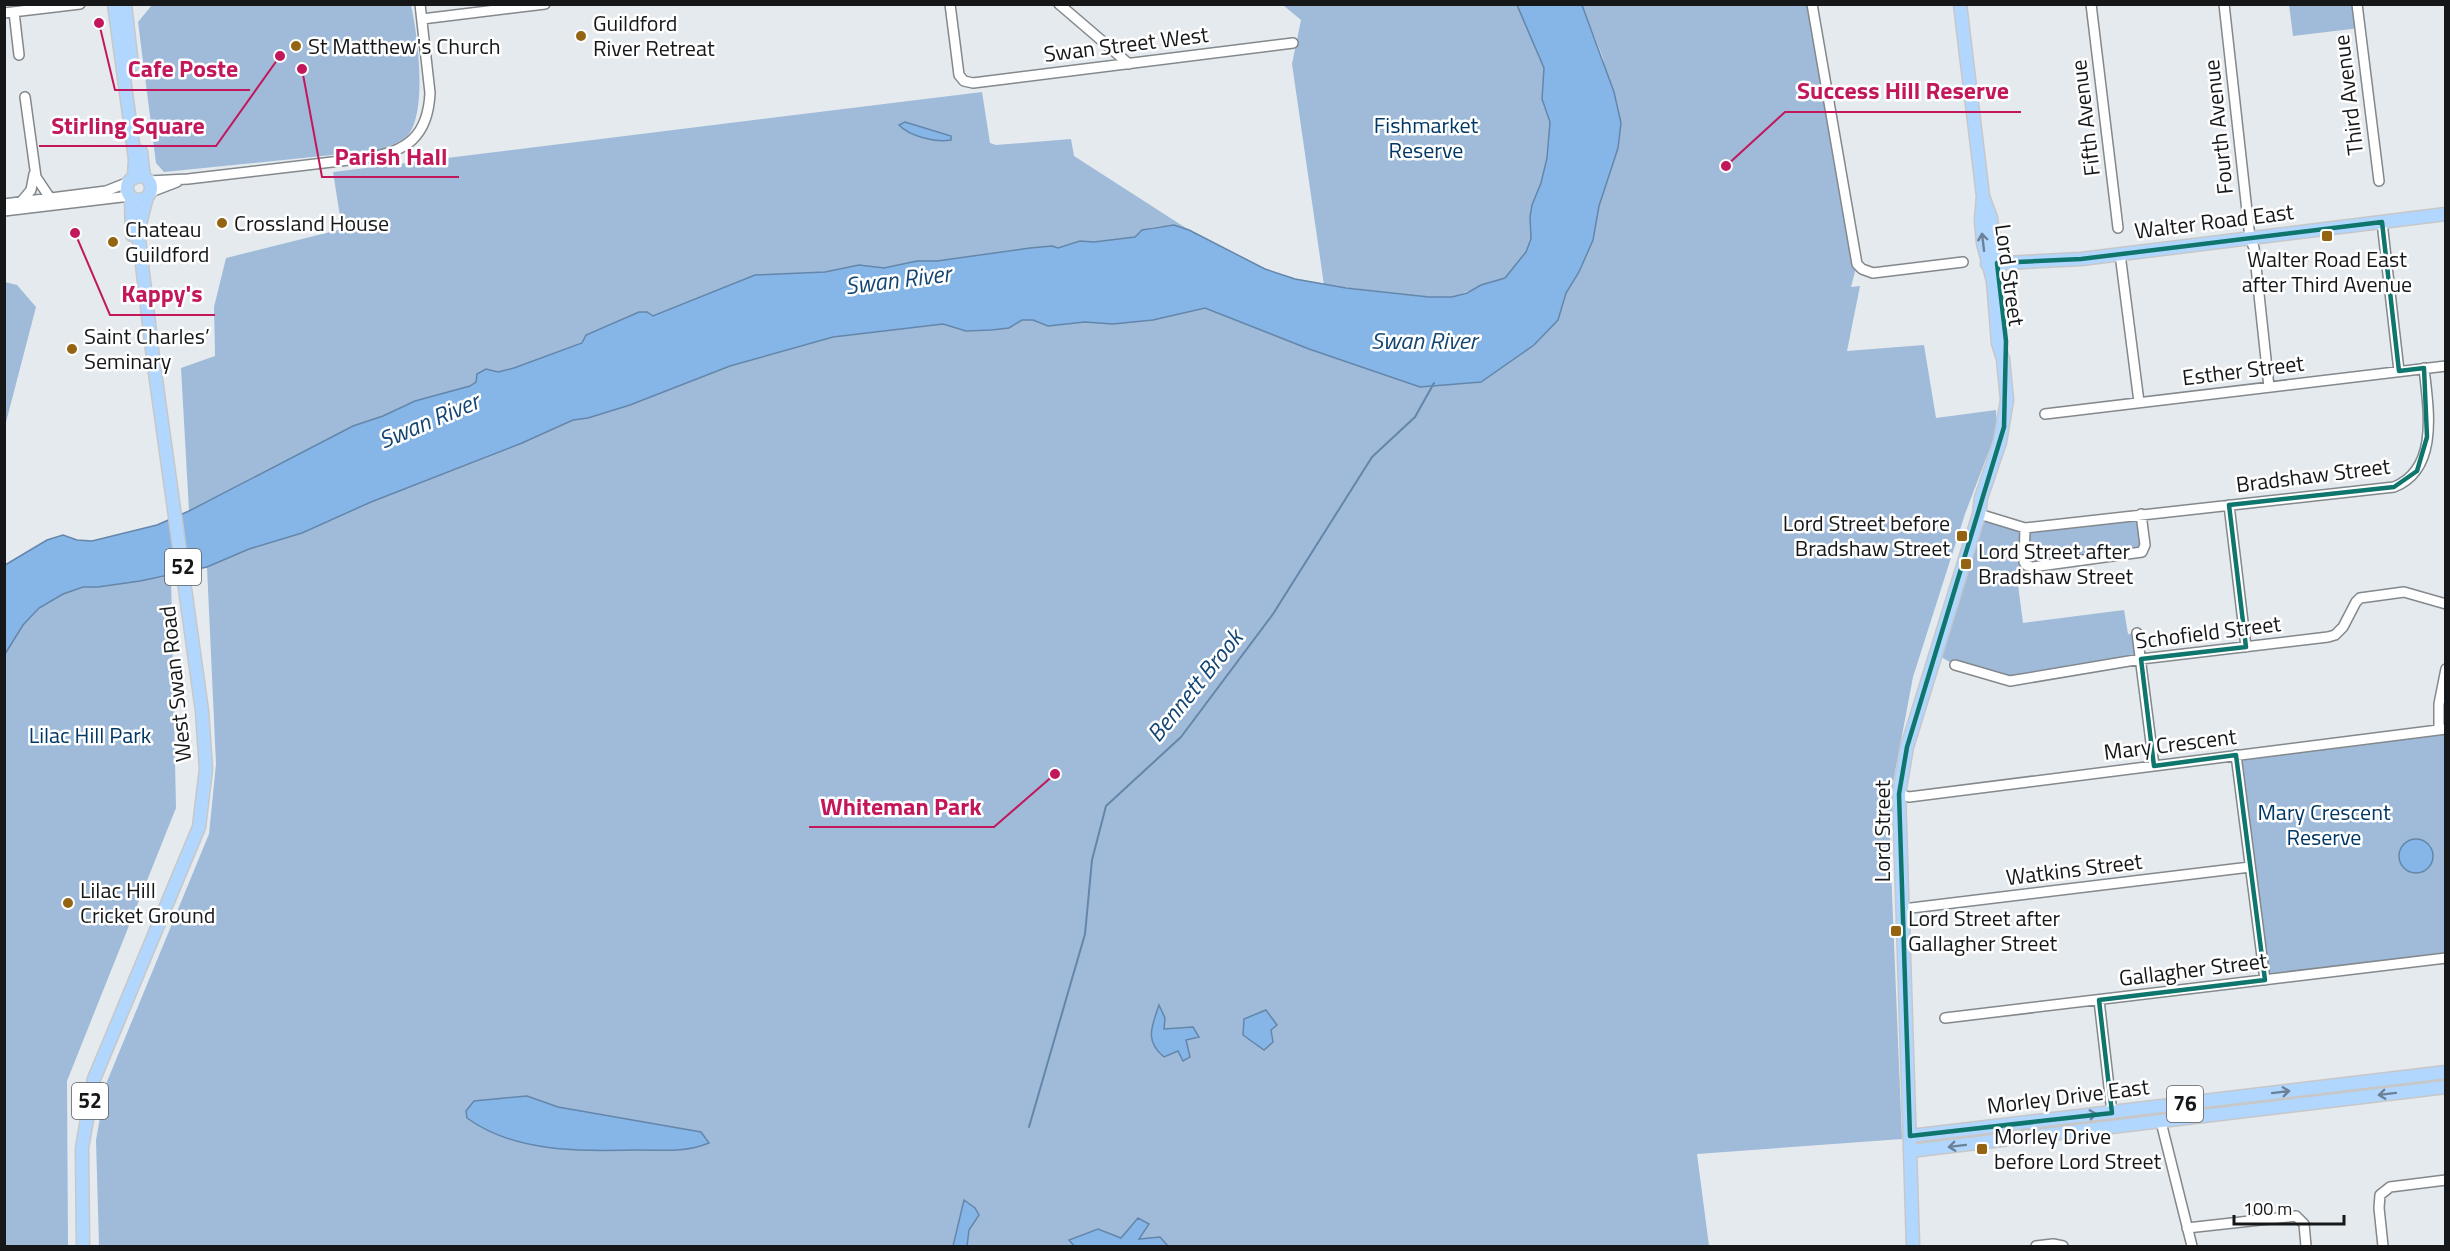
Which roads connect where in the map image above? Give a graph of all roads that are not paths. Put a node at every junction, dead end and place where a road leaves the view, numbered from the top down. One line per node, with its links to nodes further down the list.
1 (80, 4): 14 (street)
2 (114, 4): 22 (main road, 52)
3 (136, 4): 13 (street)
4 (420, 4): 15 (street)
5 (545, 4): 15 (street)
6 (950, 4): 18 (street, Swan Street West)
7 (1059, 4): 18 (street)
8 (1812, 4): 33 (street)
9 (1960, 4): 34 (main road, Lord Street)
10 (2091, 4): 30 (street, Fifth Avenue)
11 (2224, 4): 31 (street, Fourth Avenue)
12 (2357, 4): 21 (street, Third Avenue)
13 (125, 9): 22 (main road, 52)
14 (9, 13): 17 (street)
15 (422, 19): 22 (street)
16 (1293, 44): 18 (street, Swan Street West)
17 (19, 55)
18 (1129, 64)
19 (25, 97): 20 (street)
20 (34, 169): 24 (street); 25 (street)
21 (2379, 181)
22 (142, 185): 23 (main road); 24 (street); 41 (main road, 52)
23 (131, 196): 27 (street); 41 (main road, 52)
24 (50, 198): 25 (street)
25 (21, 202): 26 (street)
26 (4, 204)
27 (4, 211)
28 (2445, 214): 29 (main road, Walter Road East)
29 (2382, 222): 31 (main road, Walter Road East); 37 (street)
30 (2118, 228)
31 (2250, 238): 32 (main road, Walter Road East); 38 (street, Fourth Avenue)
32 (2120, 254): 34 (main road, Walter Road East); 39 (street)
33 (1963, 262)
34 (1992, 264): 43 (main road, Lord Street)
35 (2445, 366): 36 (street, Esther Street)
36 (2424, 368): 37 (street, Esther Street); 42 (street, Bradshaw Street)
37 (2399, 371): 38 (street, Esther Street)
38 (2269, 387): 39 (street, Esther Street)
39 (2139, 402): 40 (street, Esther Street)
40 (2045, 414)
41 (172, 492): 70 (main road, West Swan Road / 52)
42 (2229, 505): 44 (street, Bradshaw Street); 48 (street)
43 (1979, 513): 45 (street, Bradshaw Street); 55 (main road, Lord Street)
44 (2141, 514): 45 (street, Bradshaw Street); 45 (street)
45 (2025, 528)
46 (2445, 604): 48 (street, Schofield Street)
47 (2137, 633): 49 (street)
48 (2246, 647): 49 (street, Schofield Street)
49 (2140, 659): 50 (street, Schofield Street); 54 (street)
50 (1955, 665)
51 (2445, 669): 52 (street)
52 (2442, 730): 53 (street, Mary Crescent)
53 (2236, 755): 54 (street, Mary Crescent); 56 (street)
54 (2154, 765): 55 (street, Mary Crescent)
55 (1899, 794): 57 (main road, Lord Street)
56 (2250, 867): 57 (street, Watkins Street); 59 (street)
57 (1903, 909): 66 (main road, Lord Street)
58 (2445, 958): 59 (street, Gallagher Street)
59 (2265, 980): 60 (street, Gallagher Street)
60 (2099, 1000): 61 (street, Gallagher Street); 64 (street)
61 (1945, 1018)
62 (2445, 1072): 64 (main road, Morley Drive East / 76, one-way to 62)
63 (2445, 1087): 65 (main road, Morley Drive East / 76, one-way to 65)
64 (2112, 1113): 66 (main road, Morley Drive East / 76, one-way to 64)
65 (2161, 1122): 67 (main road, Morley Drive East / 76, one-way to 67); 69 (street)
66 (1910, 1136): 67 (main road, Lord Street)
67 (1910, 1151): 71 (main road, Lord Street)
68 (2445, 1180): 76 (street)
69 (2187, 1228): 74 (street); 75 (street)
70 (82, 1246)
71 (1913, 1246)
72 (2036, 1246): 73 (street)
73 (2063, 1246)
74 (2192, 1246)
75 (2307, 1246)
76 (2384, 1246)

